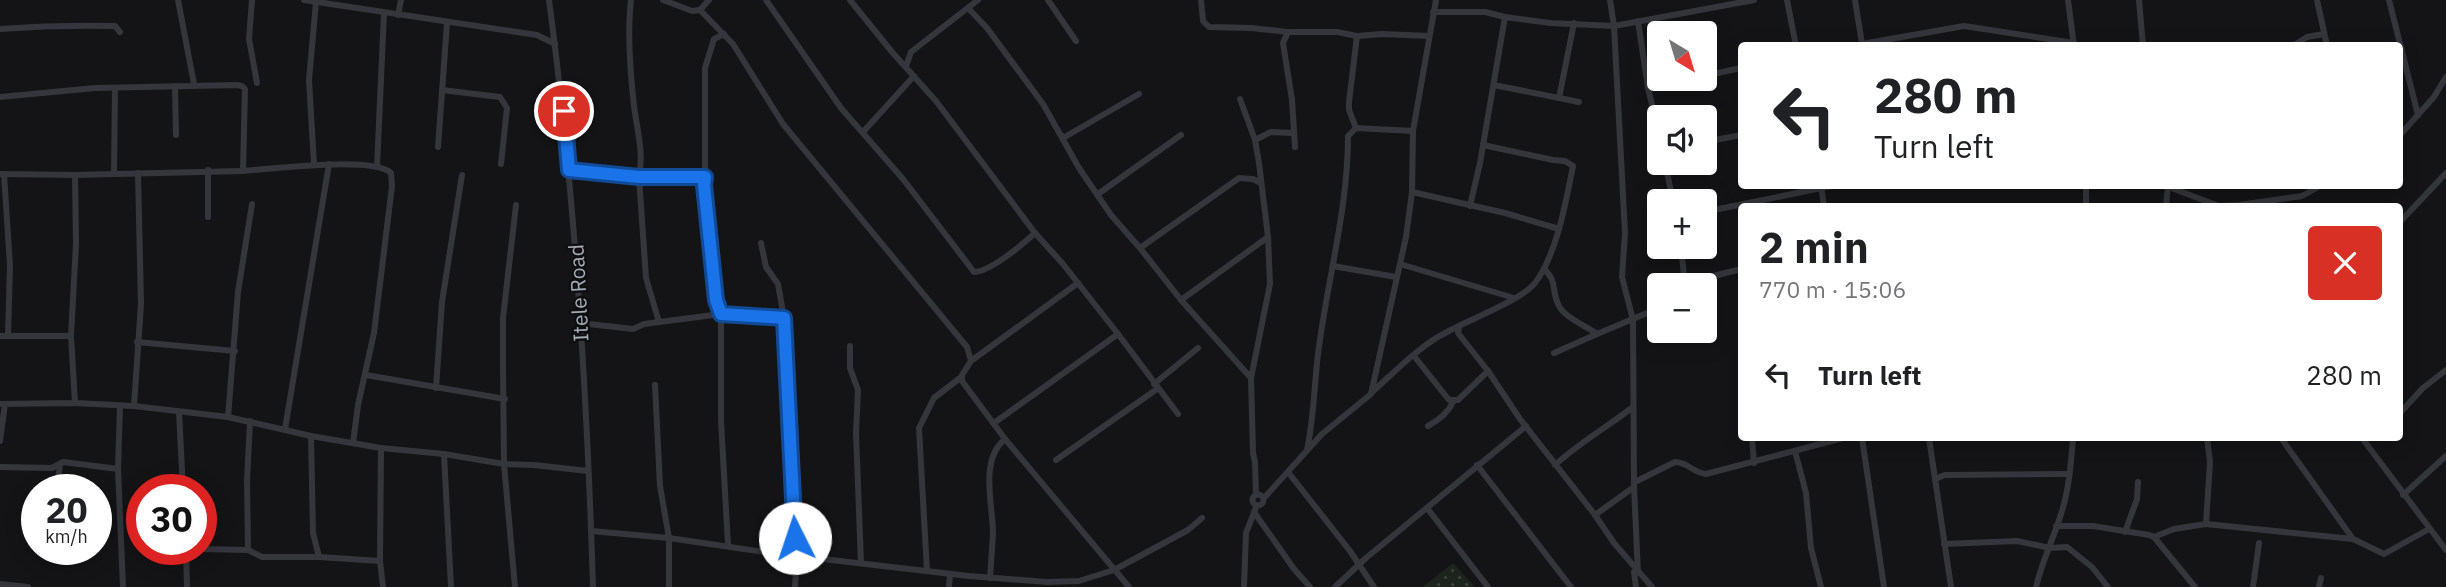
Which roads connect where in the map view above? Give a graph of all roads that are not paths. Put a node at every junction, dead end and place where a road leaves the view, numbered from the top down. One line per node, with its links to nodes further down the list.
1 (178, 0): 62 (street)
2 (252, 0): 61 (street)
3 (304, 0): 23 (street)
4 (401, 0): 28 (street)
5 (549, 0): 51 (street, Itele Road)
6 (631, 0): 101 (street)
7 (663, 0): 25 (street)
8 (709, 0): 25 (street)
9 (766, 0): 77 (street)
10 (850, 0): 52 (street)
11 (978, 0): 24 (street)
12 (1048, 0): 41 (street)
13 (1201, 0): 36 (street)
14 (1436, 0): 26 (street)
15 (1610, 0): 33 (street)
16 (1754, 0): 30 (street)
17 (1787, 0): 42 (street)
18 (1855, 0): 43 (street)
19 (2068, 0): 46 (street)
20 (2139, 0): 47 (street)
21 (2317, 0): 38 (street)
22 (2389, 0): 50 (street)
23 (316, 2): 27 (street); 88 (street)
24 (968, 8): 53 (street); 73 (street)
25 (700, 10): 37 (street)
26 (1433, 12): 29 (street); 40 (street)
27 (384, 13): 28 (street); 91 (street)
28 (398, 15): 31 (street)
29 (1505, 17): 32 (street); 63 (street)
30 (1638, 21): 33 (street); 60 (street)
31 (447, 23): 51 (street); 67 (street)
32 (1574, 23): 33 (street); 70 (street)
33 (1614, 26): 136 (street)
34 (0, 29): 35 (street)
35 (120, 32)
36 (1288, 33): 39 (street); 78 (street)
37 (724, 34): 102 (street); 150 (street)
38 (2324, 34): 48 (street); 49 (street)
39 (1357, 36): 40 (street); 75 (street)
40 (1429, 36): 76 (street)
41 (1076, 41)
42 (1795, 42)
43 (1859, 42)
44 (1876, 42): 45 (street)
45 (2062, 42)
46 (2074, 42)
47 (2143, 42)
48 (2299, 42)
49 (2326, 42)
50 (2400, 42)
51 (555, 44): 93 (street, Itele Road)
52 (892, 52): 53 (street); 55 (street)
53 (911, 52): 55 (street)
54 (2403, 56): 74 (street)
55 (906, 66): 58 (street)
56 (1738, 69): 57 (street)
57 (1717, 73)
58 (914, 76): 77 (street); 120 (street)
59 (2446, 77): 66 (street)
60 (1647, 81)
61 (257, 83)
62 (194, 84): 64 (street); 94 (street)
63 (1494, 85): 70 (street); 85 (street)
64 (175, 86): 65 (street); 80 (street)
65 (115, 88): 69 (street); 98 (street)
66 (2444, 88): 74 (street)
67 (442, 90): 86 (street); 90 (street)
68 (1139, 94): 73 (street)
69 (0, 96)
70 (1559, 98): 72 (street)
71 (1240, 99): 83 (street)
72 (1578, 102)
73 (1043, 104): 108 (street)
74 (2418, 115): 79 (street)
75 (1356, 128): 76 (street); 125 (street)
76 (1413, 131): 107 (street)
77 (863, 132): 120 (street)
78 (1293, 132): 83 (street); 87 (street)
79 (2403, 132)
80 (176, 135)
81 (1181, 135): 108 (street)
82 (1738, 136): 84 (street)
83 (1255, 140): 103 (street)
84 (1717, 140)
85 (1483, 145): 115 (street); 119 (street)
86 (438, 147)
87 (1295, 147)
88 (314, 164): 89 (street); 94 (street)
89 (329, 164): 91 (street); 175 (street)
90 (501, 164)
91 (377, 167): 153 (street)
92 (208, 170): 94 (street); 95 (street); 117 (street)
93 (569, 170): 101 (street); 138 (street, Itele Road)
94 (243, 171)
95 (138, 173): 98 (street); 144 (street)
96 (2446, 173): 118 (street)
97 (2, 174): 99 (street); 142 (street)
98 (114, 174): 99 (street)
99 (75, 175): 143 (street)
100 (462, 175): 158 (street)
101 (639, 177): 102 (street); 137 (street)
102 (705, 177): 133 (street)
103 (1261, 183): 121 (street); 123 (street)
104 (1812, 189): 109 (street)
105 (2173, 189): 110 (street)
106 (2315, 189): 111 (street)
107 (1412, 192): 115 (street); 124 (street)
108 (1098, 194): 123 (street)
109 (1746, 203)
110 (2202, 203)
111 (2253, 203)
112 (252, 204): 147 (street)
113 (516, 205): 160 (street)
114 (1738, 205): 116 (street)
115 (1470, 206): 119 (street)
116 (1717, 209)
117 (208, 217)
118 (2403, 219)
119 (1559, 229): 126 (street)
120 (1035, 233): 130 (street)
121 (1268, 237): 132 (street); 155 (street)
122 (761, 243): 135 (street)
123 (1140, 248): 132 (street)
124 (1400, 264): 129 (street); 131 (street)
125 (1333, 266): 129 (street); 191 (street)
126 (1544, 269): 131 (street); 141 (street)
127 (1738, 270): 128 (street)
128 (1717, 276)
129 (1396, 277): 159 (street)
130 (1078, 283): 140 (street); 150 (street)
131 (1514, 298): 139 (street)
132 (1181, 300): 155 (street)
133 (721, 314): 135 (street); 137 (street); 228 (street)
134 (1647, 314): 136 (street)
135 (784, 318): 234 (street)
136 (1633, 320): 141 (street); 166 (street)
137 (659, 322): 138 (street)
138 (580, 323): 203 (street, Itele Road)
139 (1459, 327): 149 (street); 151 (street)
140 (1118, 334): 157 (street); 172 (street)
141 (1597, 334): 148 (street)
142 (4, 335): 143 (street)
143 (71, 336): 162 (street)
144 (137, 342): 147 (street); 165 (street)
145 (850, 346): 236 (street)
146 (1198, 348): 157 (street)
147 (235, 351): 170 (street)
148 (1553, 353)
149 (1414, 356): 159 (street); 161 (street)
150 (971, 361): 154 (street)
151 (1488, 371): 161 (street); 174 (street)
152 (2446, 372): 167 (street)
153 (366, 375): 158 (street); 188 (street)
154 (960, 378): 172 (street); 241 (street)
155 (1251, 378): 211 (street)
156 (655, 385): 224 (street)
157 (1156, 386): 169 (street); 195 (street)
158 (436, 388): 160 (street)
159 (1371, 394): 191 (street)
160 (505, 399): 198 (street)
161 (1453, 402): 173 (street)
162 (75, 403): 163 (street); 164 (street)
163 (2, 404): 178 (street)
164 (120, 406): 165 (street); 202 (street)
165 (134, 406): 168 (street)
166 (1633, 407): 200 (street); 210 (street)
167 (2403, 410)
168 (179, 412): 170 (street); 206 (street)
169 (1178, 414)
170 (228, 416): 171 (street)
171 (250, 421): 175 (street); 231 (street)
172 (993, 423): 177 (street)
173 (1428, 426)
174 (1526, 426): 199 (street); 200 (street)
175 (285, 429): 176 (street)
176 (311, 436): 188 (street); 233 (street)
177 (1005, 439): 240 (street); 244 (street)
178 (0, 441)
179 (1752, 441): 196 (street)
180 (1816, 441): 192 (street)
181 (1862, 441): 269 (street)
182 (1929, 441): 208 (street)
183 (2073, 441): 207 (street)
184 (2207, 441): 218 (street)
185 (2283, 441): 225 (street)
186 (2364, 441): 189 (street)
187 (2373, 441): 189 (street)
188 (353, 443): 190 (street)
189 (2368, 446): 212 (street)
190 (381, 449): 193 (street); 235 (street)
191 (1307, 450): 204 (street)
192 (1795, 452): 196 (street); 268 (street)
193 (444, 454): 198 (street); 253 (street)
194 (2446, 456): 212 (street)
195 (1056, 460)
196 (1754, 463): 210 (street)
197 (60, 464): 201 (street); 202 (street); 205 (street)
198 (504, 464): 203 (street); 254 (street)
199 (1477, 465): 215 (street); 265 (street)
200 (1555, 465): 216 (street)
201 (0, 467)
202 (118, 469): 250 (street)
203 (588, 471): 221 (street, Itele Road)
204 (1288, 472): 213 (street); 238 (street)
205 (59, 474)
206 (182, 474)
207 (2069, 474): 208 (street); 219 (street)
208 (1935, 479): 227 (street)
209 (2138, 482): 222 (street)
210 (1634, 484): 216 (street); 242 (street)
211 (1256, 495): 213 (street); 214 (street)
212 (2403, 495): 220 (street)
213 (1264, 498): 214 (street)
214 (1255, 508): 260 (street); 261 (street)
215 (1427, 508): 238 (street); 264 (street)
216 (1595, 515): 239 (street)
217 (1202, 518): 240 (street)
218 (2206, 524): 223 (street); 225 (street)
219 (2056, 526): 222 (street); 229 (street)
220 (2429, 529): 225 (street); 232 (street)
221 (591, 531): 224 (street); 255 (street, Itele Road)
222 (2126, 532): 223 (street)
223 (2154, 537): 273 (street)
224 (670, 538): 228 (street); 256 (street)
225 (2353, 539)
226 (2259, 543): 274 (street)
227 (1944, 544): 229 (street); 270 (street)
228 (728, 545): 234 (street)
229 (2050, 548): 271 (street); 272 (street)
230 (217, 549): 231 (street)
231 (248, 550): 233 (street)
232 (2446, 550)
233 (319, 556): 235 (street)
234 (797, 556): 236 (street); 257 (street)
235 (380, 561): 252 (street)
236 (861, 563): 241 (street)
237 (186, 565): 251 (street)
238 (1359, 565): 262 (street); 263 (street)
239 (1632, 567): 242 (street); 266 (street)
240 (1114, 570): 248 (street); 259 (street)
241 (927, 571): 243 (street)
242 (1638, 573): 267 (street)
243 (950, 574): 244 (street); 258 (street)
244 (990, 578): 246 (street)
245 (2321, 578): 275 (street)
246 (1017, 583): 248 (street)
247 (0, 584): 249 (street)
248 (1079, 584)
249 (27, 587)
250 (123, 587)
251 (187, 587)
252 (383, 587)
253 (450, 587)
254 (515, 587)
255 (593, 587)
256 (669, 587)
257 (795, 587)
258 (949, 587)
259 (1129, 587)
260 (1244, 587)
261 (1310, 587)
262 (1335, 587)
263 (1374, 587)
264 (1488, 587)
265 (1570, 587)
266 (1636, 587)
267 (1652, 587)
268 (1821, 587)
269 (1884, 587)
270 (1951, 587)
271 (2036, 587)
272 (2108, 587)
273 (2195, 587)
274 (2253, 587)
275 (2319, 587)

